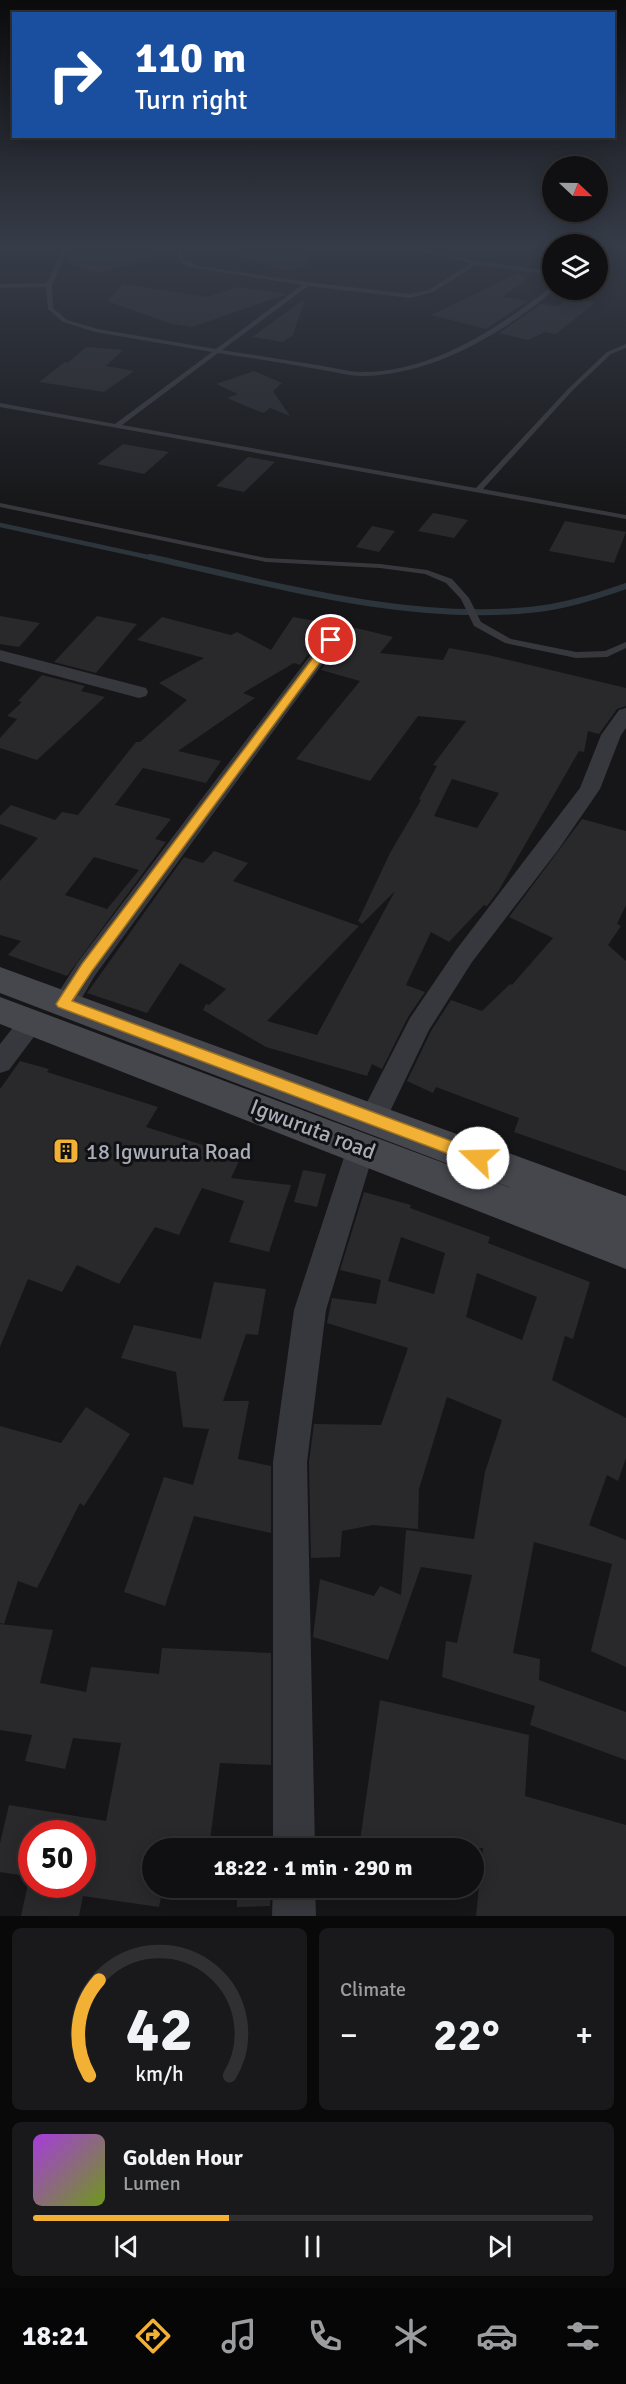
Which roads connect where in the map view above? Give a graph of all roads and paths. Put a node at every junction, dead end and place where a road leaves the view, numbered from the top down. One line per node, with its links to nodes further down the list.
1 (117, 334): 5 (lane)
2 (239, 334): 5 (lane)
3 (483, 334): 5 (lane)
4 (626, 346): 8 (lane)
5 (216, 351): 7 (lane)
6 (0, 405): 7 (lane)
7 (117, 425): 8 (lane)
8 (477, 491): 10 (lane)
9 (0, 505): 12 (lane)
10 (626, 517)
11 (331, 640): 17 (street)
12 (626, 645)
13 (0, 655): 14 (street)
14 (139, 692)
15 (626, 714): 20 (street)
16 (0, 980): 17 (main road, Igwuruta road)
17 (63, 1004): 20 (main road, Igwuruta road)
18 (16, 1016): 19 (street); 20 (main road, Igwuruta road)
19 (0, 1063)
20 (367, 1133): 21 (main road, Igwuruta road); 22 (main road, Igwuruta road); 23 (street)
21 (626, 1214)
22 (626, 1250)
23 (294, 1838)
24 (294, 1898): 25 (street)
25 (294, 1916)

